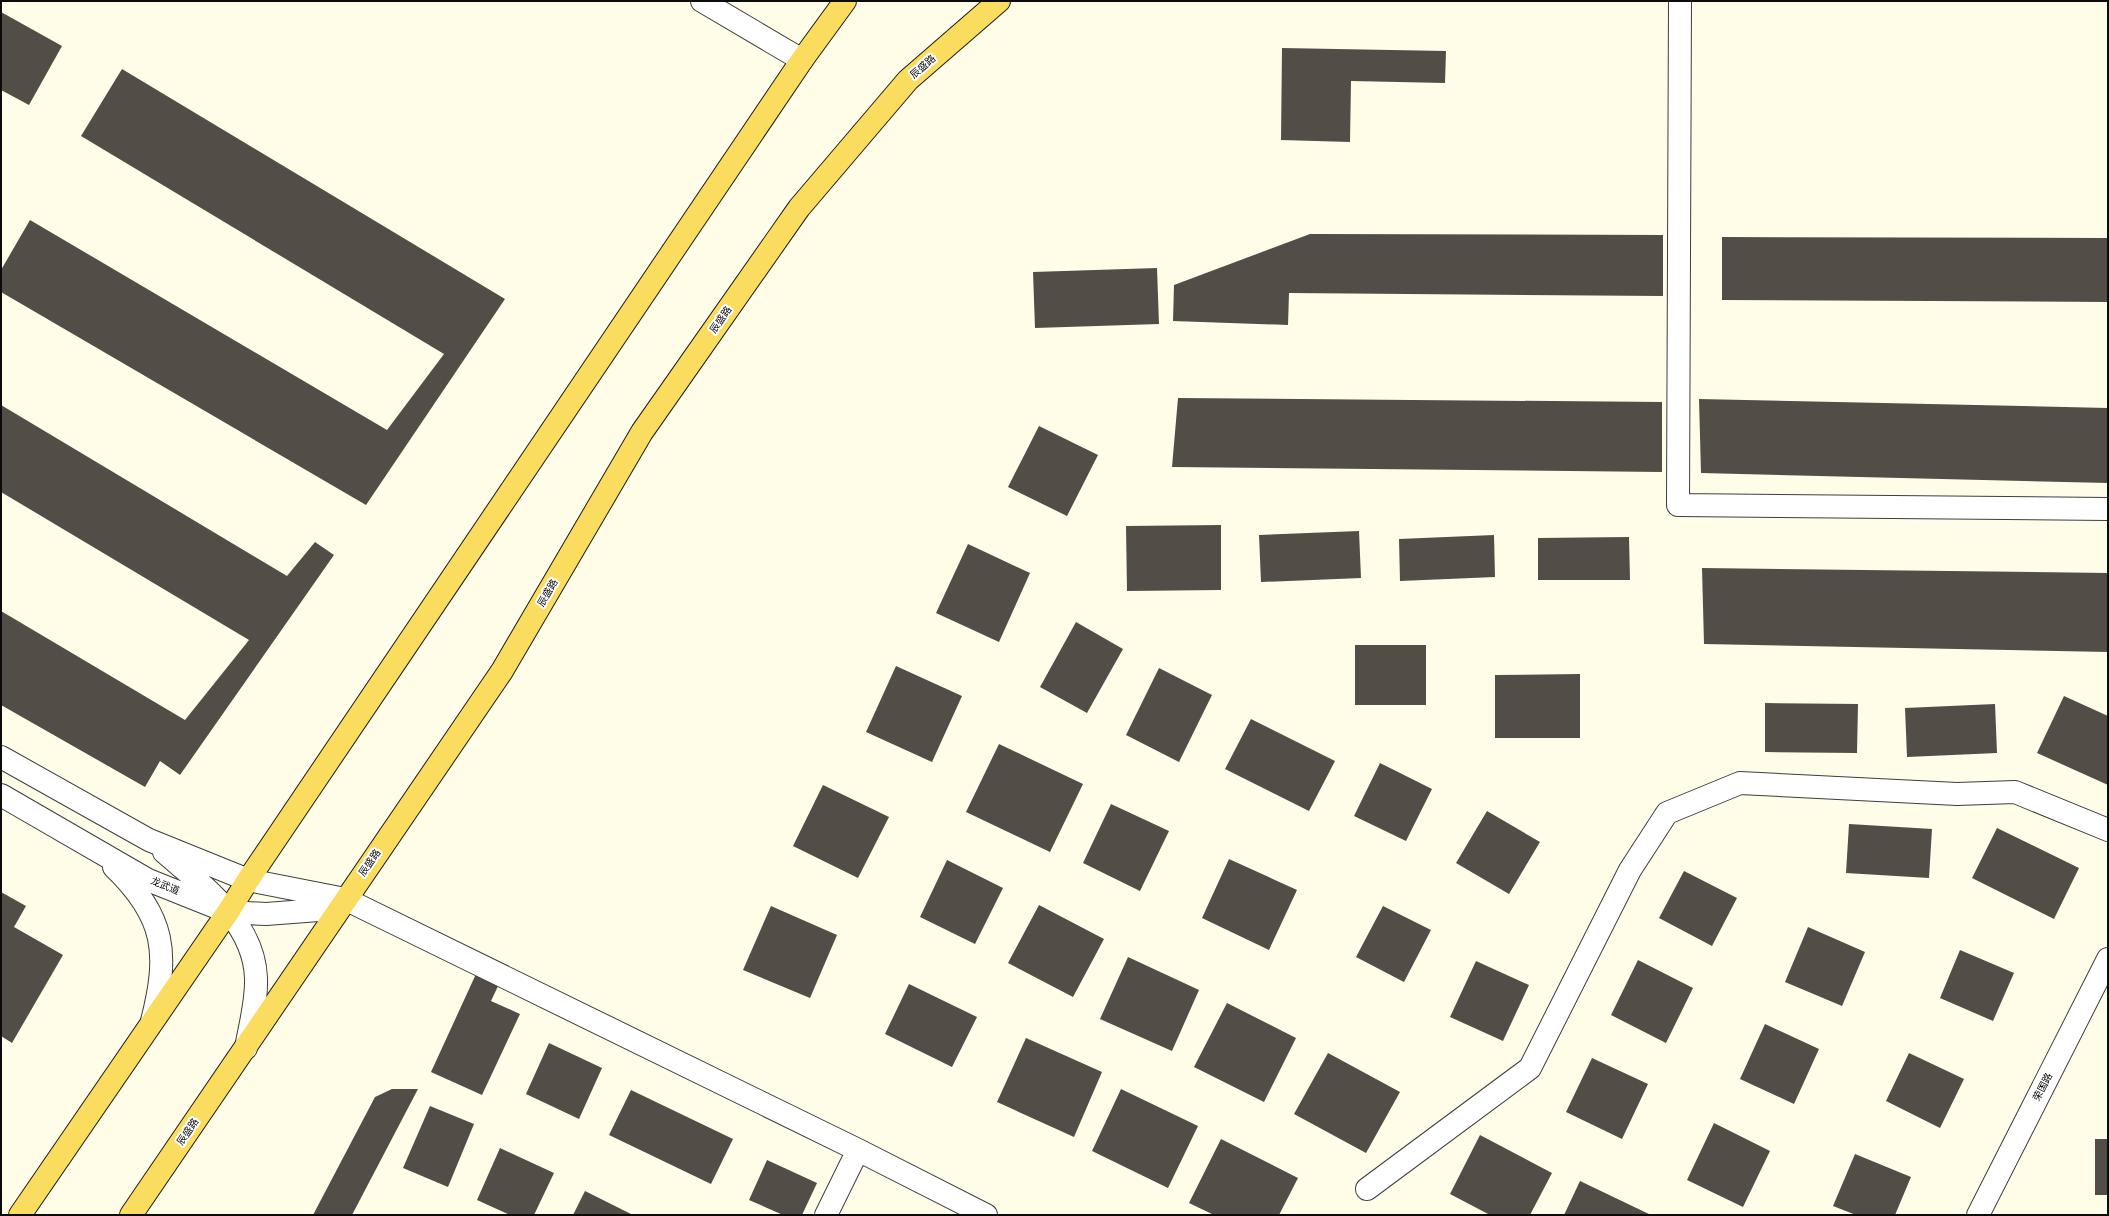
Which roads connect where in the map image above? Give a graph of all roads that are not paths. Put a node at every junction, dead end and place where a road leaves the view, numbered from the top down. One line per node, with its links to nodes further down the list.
1 (702, 1): 5 (street)
2 (845, 1): 5 (main road)
3 (999, 1): 13 (main road, 辰盛路)
4 (1680, 1): 6 (street)
5 (802, 60): 12 (main road)
6 (2108, 509)
7 (1, 757): 10 (street)
8 (1, 795): 11 (street, 龙武道)
9 (2108, 830): 19 (street)
10 (149, 840): 12 (street); 14 (street)
11 (100, 854): 14 (street, 龙武道); 16 (street)
12 (248, 880): 13 (street); 14 (main road)
13 (345, 899): 14 (street, 龙武道); 17 (main road, 辰盛路); 18 (street)
14 (228, 912): 16 (main road); 17 (street)
15 (2108, 959): 24 (street, 荣国路)
16 (151, 1024): 20 (main road)
17 (246, 1048): 21 (main road, 辰盛路)
18 (858, 1150): 22 (street); 23 (street)
19 (1367, 1189)
20 (20, 1215)
21 (131, 1215)
22 (826, 1215)
23 (986, 1215)
24 (1978, 1215)

